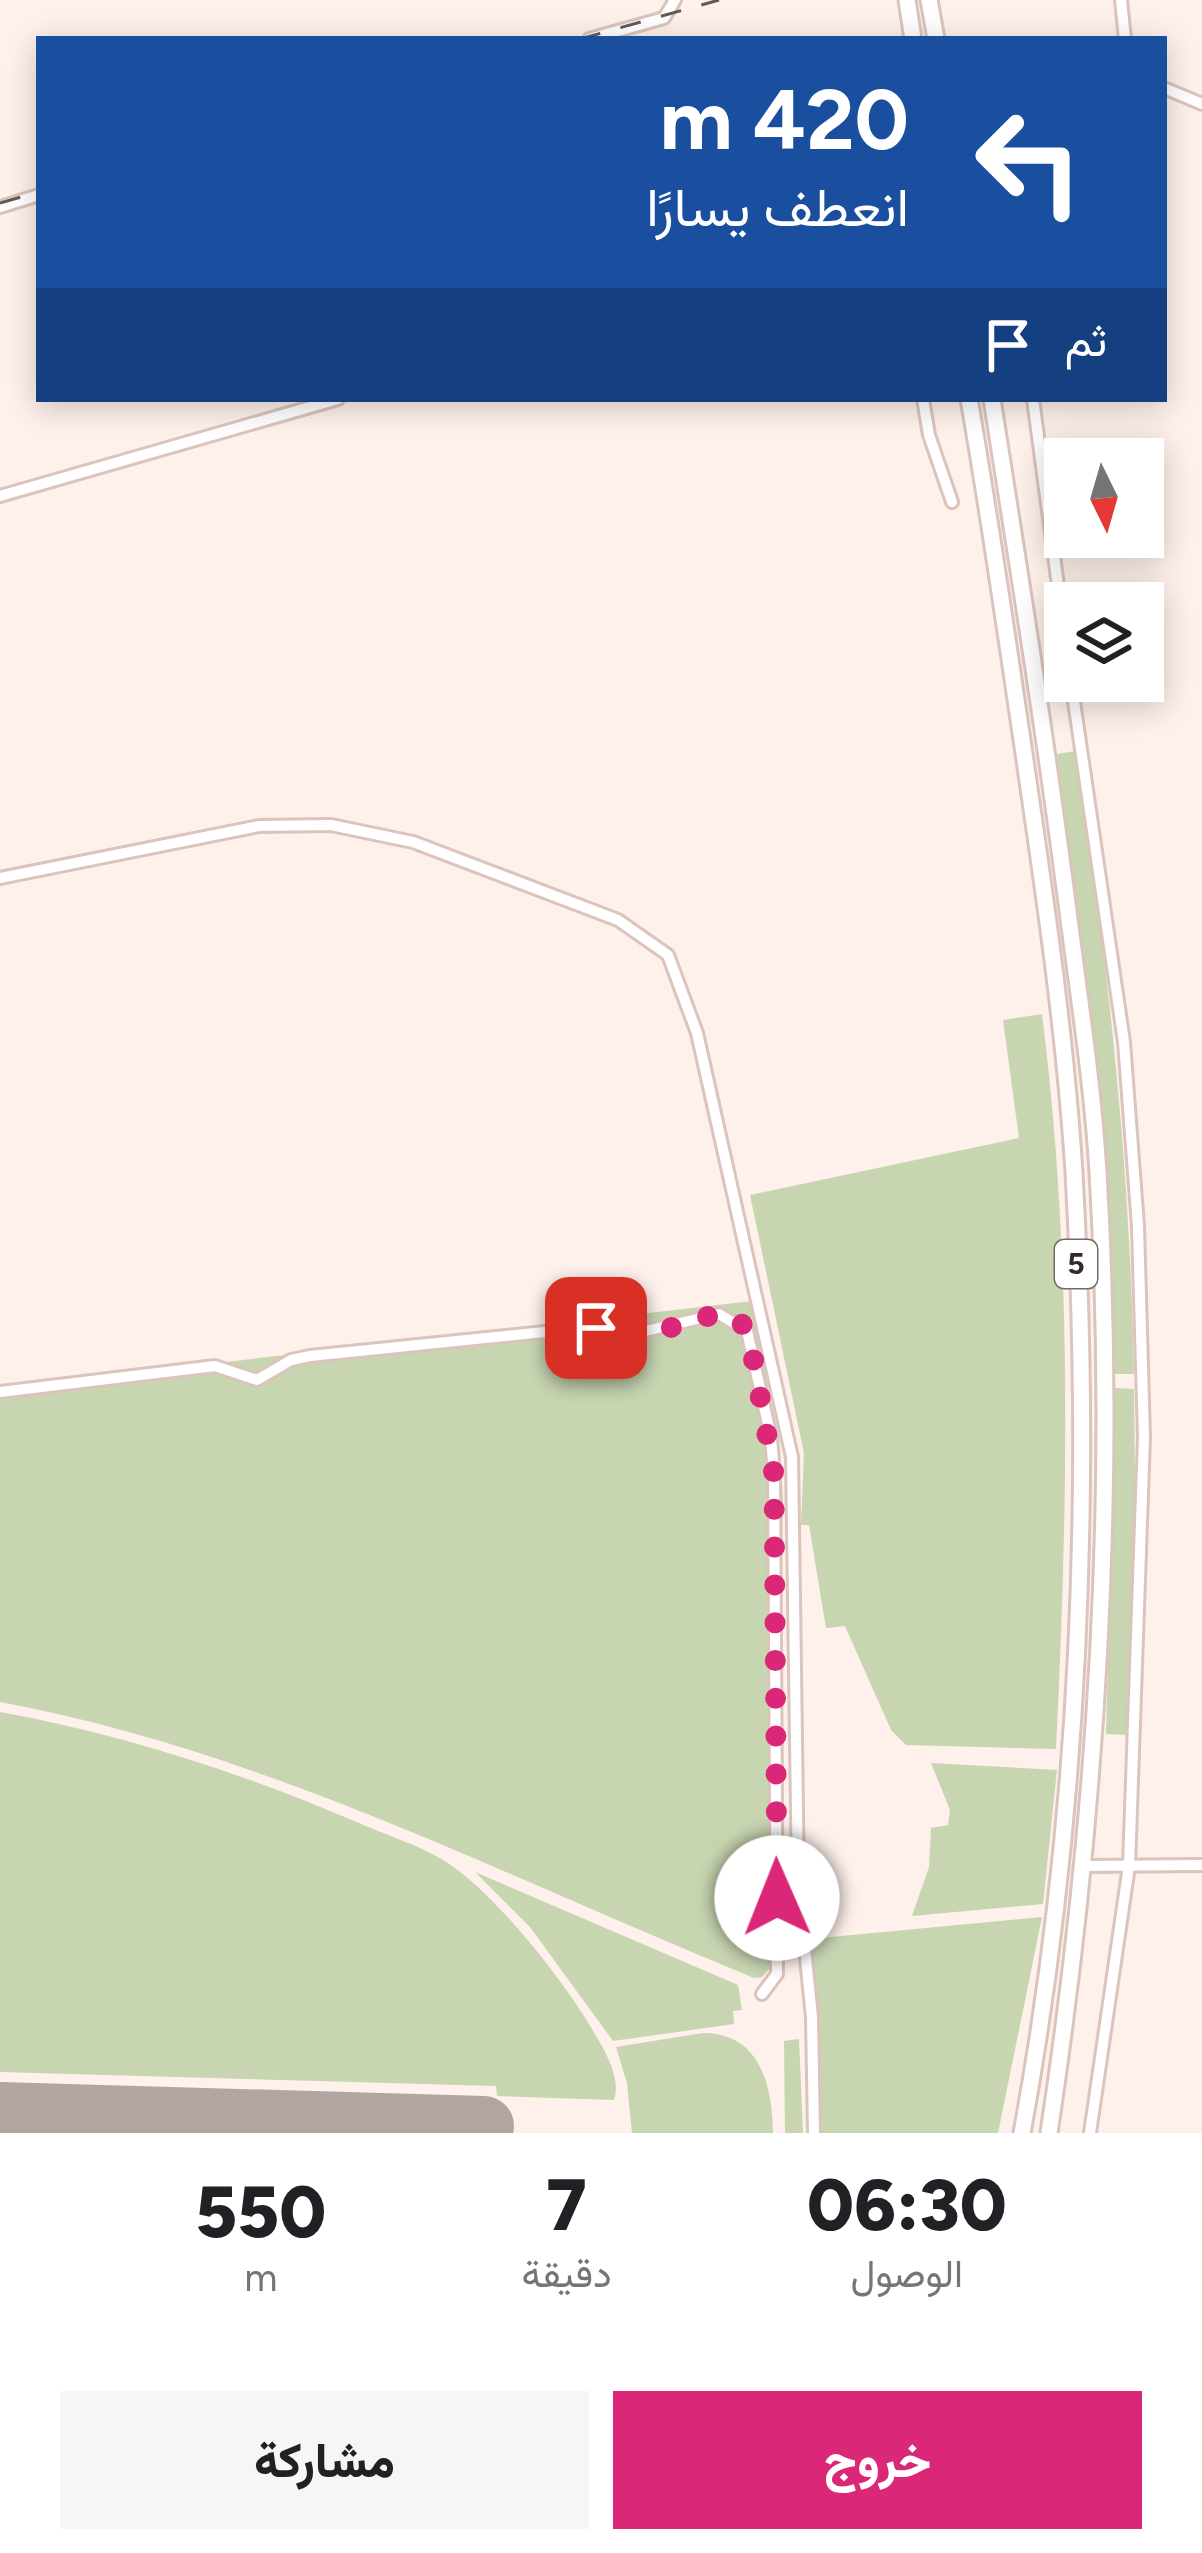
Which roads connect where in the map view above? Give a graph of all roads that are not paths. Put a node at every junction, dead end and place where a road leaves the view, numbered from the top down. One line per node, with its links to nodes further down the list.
1 (675, 0): 5 (street)
2 (907, 0): 6 (highway)
3 (929, 0): 7 (highway)
4 (1121, 0): 8 (street)
5 (600, 36)
6 (913, 36)
7 (935, 36)
8 (1125, 36)
9 (1167, 89): 10 (street)
10 (1202, 104)
11 (36, 196): 12 (street)
12 (0, 207)
13 (328, 402): 18 (street)
14 (924, 402): 19 (street)
15 (969, 402): 29 (highway, 5)
16 (992, 402): 25 (highway, 5)
17 (1034, 402): 20 (street)
18 (0, 496)
19 (952, 502)
20 (1058, 582)
21 (1074, 702): 26 (street)
22 (0, 878): 28 (street)
23 (0, 1392): 27 (street)
24 (1202, 1864): 26 (street)
25 (1085, 1866): 26 (street); 30 (highway, 5)
26 (1129, 1866): 31 (street)
27 (762, 1994)
28 (814, 2133)
29 (1022, 2133)
30 (1049, 2133)
31 (1090, 2133)

